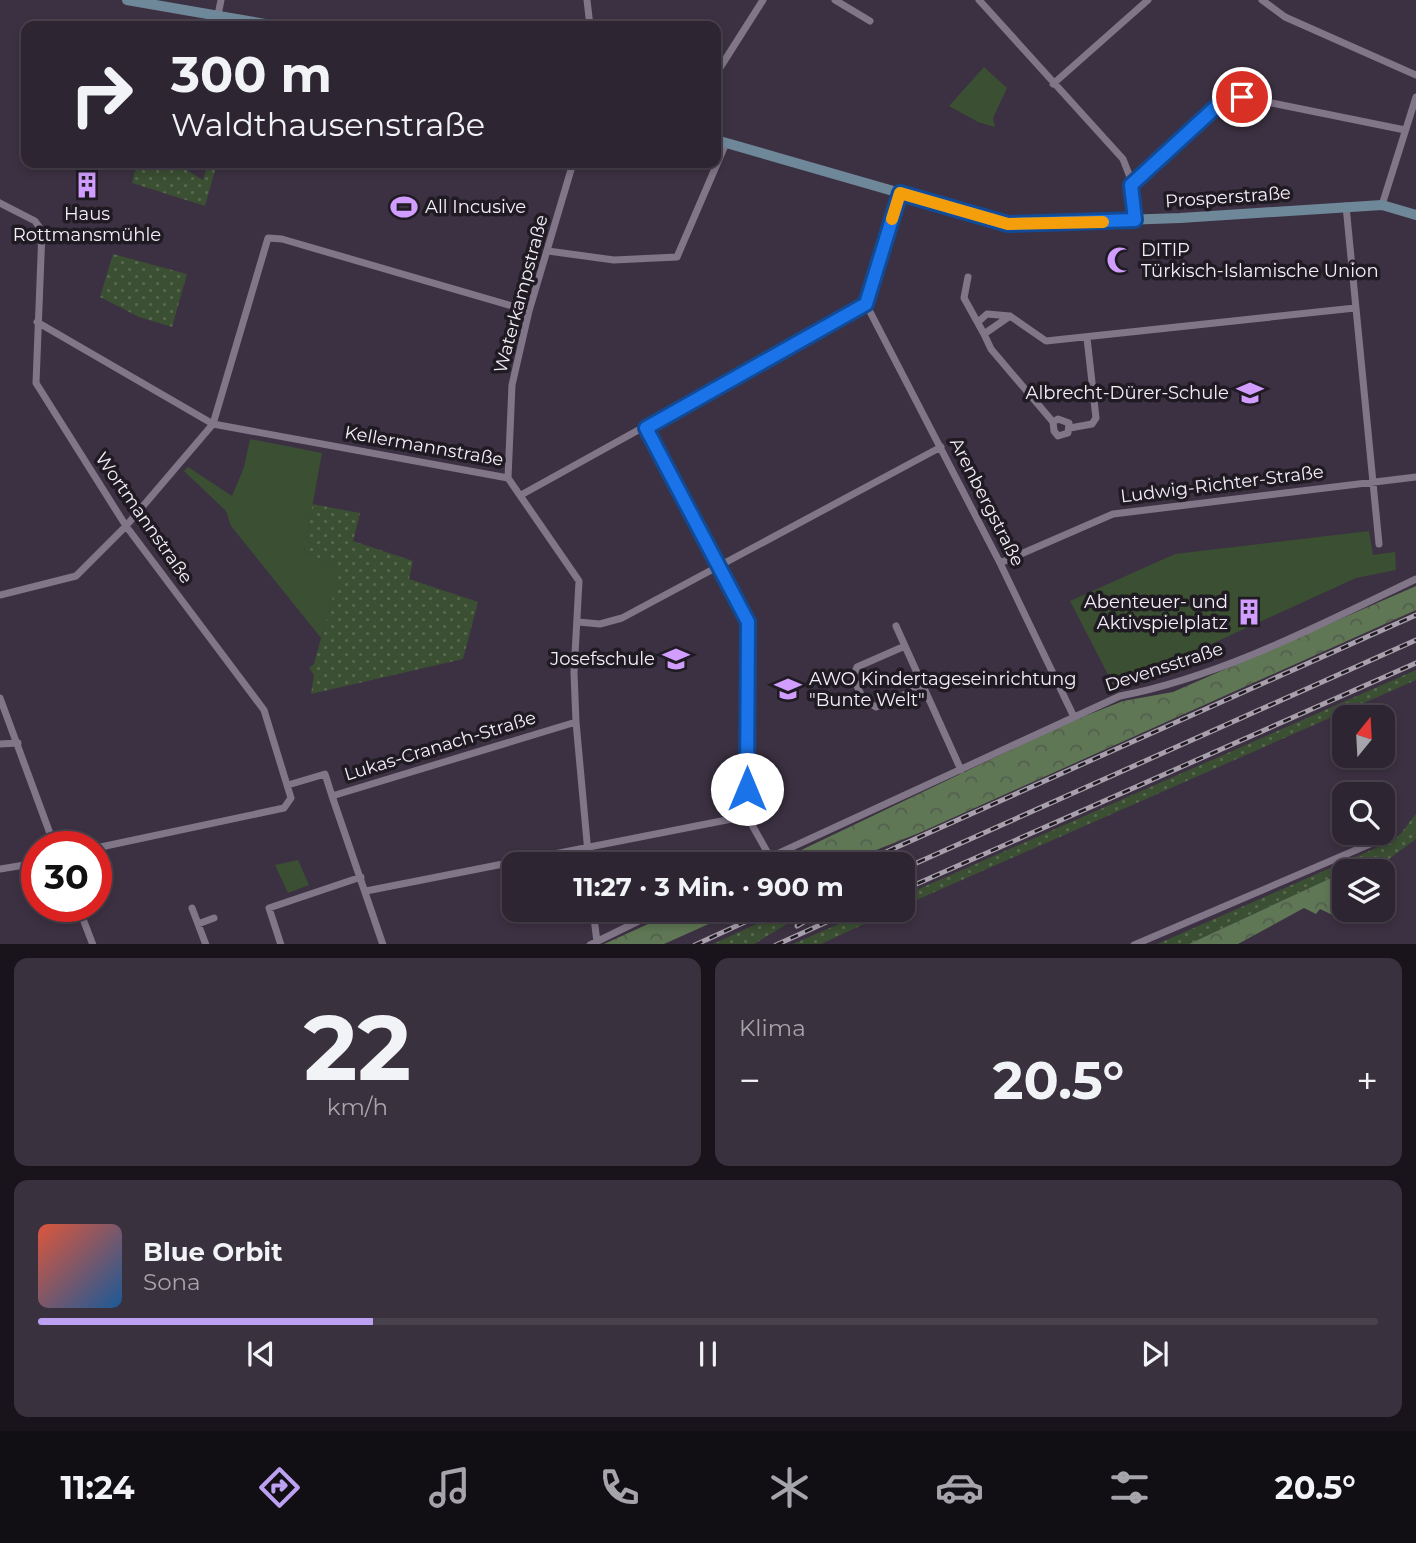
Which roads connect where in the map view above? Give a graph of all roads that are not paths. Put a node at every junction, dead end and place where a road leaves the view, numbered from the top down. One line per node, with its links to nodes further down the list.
1 (127, 0): 9 (main road)
2 (221, 0): 9 (street)
3 (587, 0): 11 (street)
4 (763, 0): 13 (street)
5 (835, 0): 12 (street)
6 (979, 0): 15 (street)
7 (1148, 0): 15 (street)
8 (1262, 0): 14 (street)
9 (218, 15): 10 (main road)
10 (250, 21)
11 (589, 21)
12 (870, 21)
13 (721, 66)
14 (1416, 75)
15 (1053, 84): 21 (street)
16 (1416, 97): 17 (street)
17 (1405, 130): 21 (street); 24 (street)
18 (721, 142): 22 (main road, Prosperstraße)
19 (572, 168): 28 (street, Waterkampstraße)
20 (711, 168): 28 (street)
21 (1131, 185): 27 (street)
22 (900, 193): 27 (main road, Prosperstraße); 30 (street)
23 (0, 203): 34 (street, Wortmannstraße)
24 (1382, 205): 25 (main road, Prosperstraße); 26 (main road, Prosperstraße)
25 (1346, 206): 27 (main road, Prosperstraße); 31 (street)
26 (1416, 215)
27 (1135, 220)
28 (548, 251): 32 (street, Waterkampstraße)
29 (968, 277): 35 (street)
30 (866, 304): 40 (street); 42 (street, Arenbergstraße)
31 (1355, 308): 37 (street); 45 (street)
32 (529, 311): 39 (street); 44 (street, Waterkampstraße)
33 (1010, 316): 35 (street); 36 (street); 37 (street)
34 (37, 322): 39 (street, Kellermannstraße); 47 (street, Wortmannstraße)
35 (978, 323): 36 (street)
36 (984, 334): 38 (street)
37 (1087, 338): 41 (street)
38 (1054, 422): 41 (street); 41 (street)
39 (213, 424): 44 (street, Kellermannstraße); 47 (street)
40 (646, 428): 46 (street); 50 (street)
41 (1070, 428)
42 (941, 447): 49 (street, Arenbergstraße); 50 (street)
43 (1416, 477): 45 (street, Ludwig-Richter-Straße)
44 (508, 478): 46 (street, Kellermannstraße)
45 (1373, 481): 48 (street); 49 (street, Ludwig-Richter-Straße)
46 (521, 495): 53 (street, Kellermannstraße)
47 (126, 526): 52 (street); 63 (street, Wortmannstraße)
48 (1379, 544)
49 (1000, 564): 58 (street, Arenbergstraße)
50 (720, 568): 53 (street); 65 (street)
51 (1416, 579): 58 (street, Devensstraße)
52 (0, 595)
53 (578, 622): 59 (street, Kellermannstraße)
54 (896, 626): 55 (street)
55 (905, 646): 56 (street); 56 (street)
56 (924, 686): 62 (street)
57 (0, 698): 60 (street)
58 (1074, 717): 62 (street, Devensstraße)
59 (576, 722): 64 (street, Lukas-Cranach-Straße); 69 (street, Kellermannstraße)
60 (18, 743): 61 (street); 66 (street)
61 (0, 744)
62 (961, 770): 72 (street, Devensstraße)
63 (288, 785): 64 (street, Lukas-Cranach-Straße); 67 (street, Wortmannstraße)
64 (332, 796): 75 (street)
65 (747, 816): 69 (street); 71 (street)
66 (49, 831)
67 (112, 844)
68 (1368, 845): 88 (street)
69 (587, 848): 70 (street, Kellermannstraße); 76 (street)
70 (588, 852)
71 (767, 852)
72 (781, 852)
73 (21, 866): 74 (street)
74 (0, 869)
75 (361, 877): 76 (street); 86 (street)
76 (366, 891): 87 (street)
77 (192, 908): 82 (street)
78 (214, 918): 82 (street)
79 (84, 922): 84 (street)
80 (593, 922): 83 (street)
81 (637, 922): 83 (street)
82 (198, 925): 85 (street)
83 (593, 943)
84 (93, 944)
85 (206, 944)
86 (281, 944)
87 (383, 944)
88 (1134, 944)

